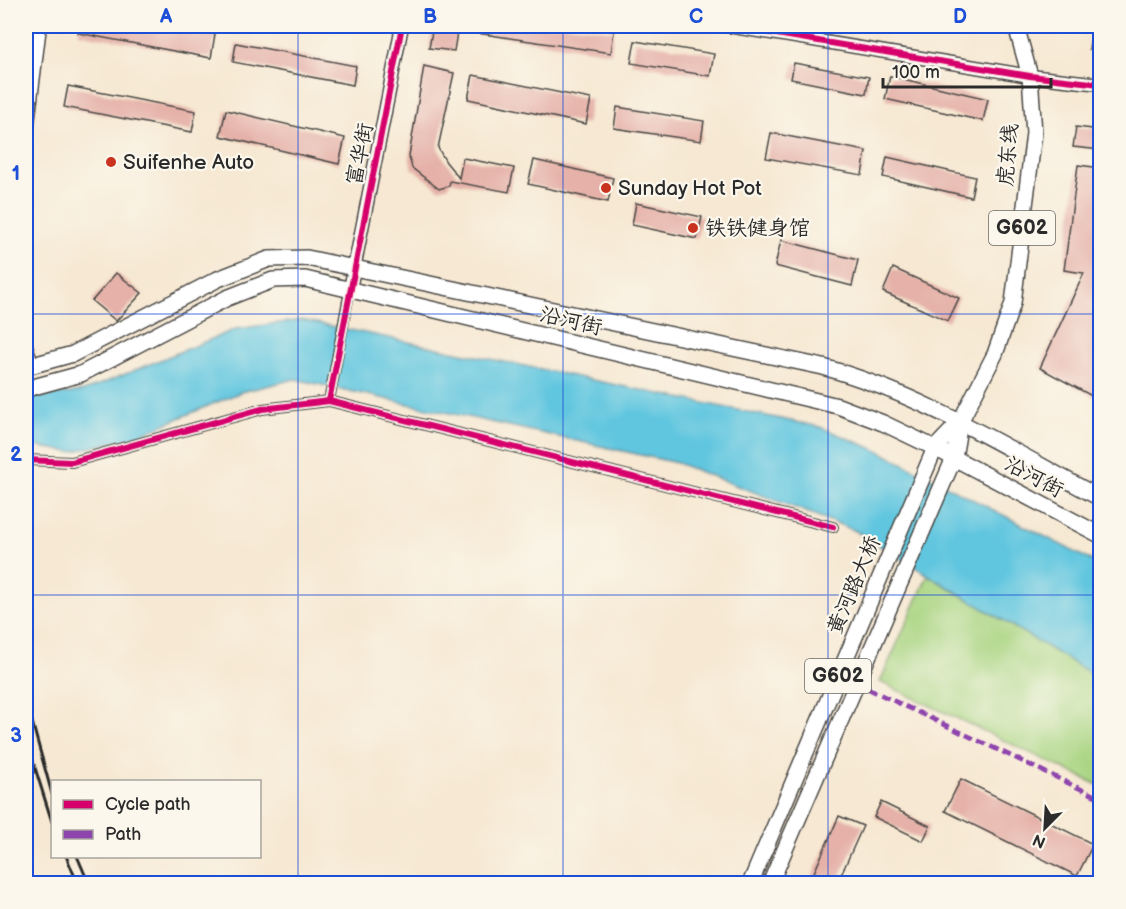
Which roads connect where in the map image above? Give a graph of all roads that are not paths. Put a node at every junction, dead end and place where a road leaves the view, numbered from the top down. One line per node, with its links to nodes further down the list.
1 (40, 26): 7 (street)
2 (402, 26): 8 (street, 富华街)
3 (728, 26): 5 (street)
4 (1016, 26): 5 (main road, 虎东线 / G602)
5 (1030, 76): 6 (street); 14 (main road, 虎东线 / G602)
6 (1101, 84)
7 (26, 140)
8 (354, 266): 9 (street, 富华街); 11 (main road, 沿河街); 14 (main road, 沿河街)
9 (350, 289): 12 (main road, 沿河街); 13 (street); 15 (main road, 沿河街)
10 (26, 346): 11 (street)
11 (29, 366)
12 (26, 389)
13 (329, 401): 17 (street); 19 (street)
14 (960, 422): 15 (main road, G602); 16 (main road, G602); 18 (main road, 沿河街)
15 (935, 448): 16 (main road, 沿河街); 21 (main road, 黄河路大桥 / G602)
16 (954, 458): 20 (main road, 沿河街); 22 (main road, 黄河路大桥 / G602)
17 (26, 460)
18 (1101, 498)
19 (833, 527)
20 (1101, 535)
21 (750, 884)
22 (770, 884)

